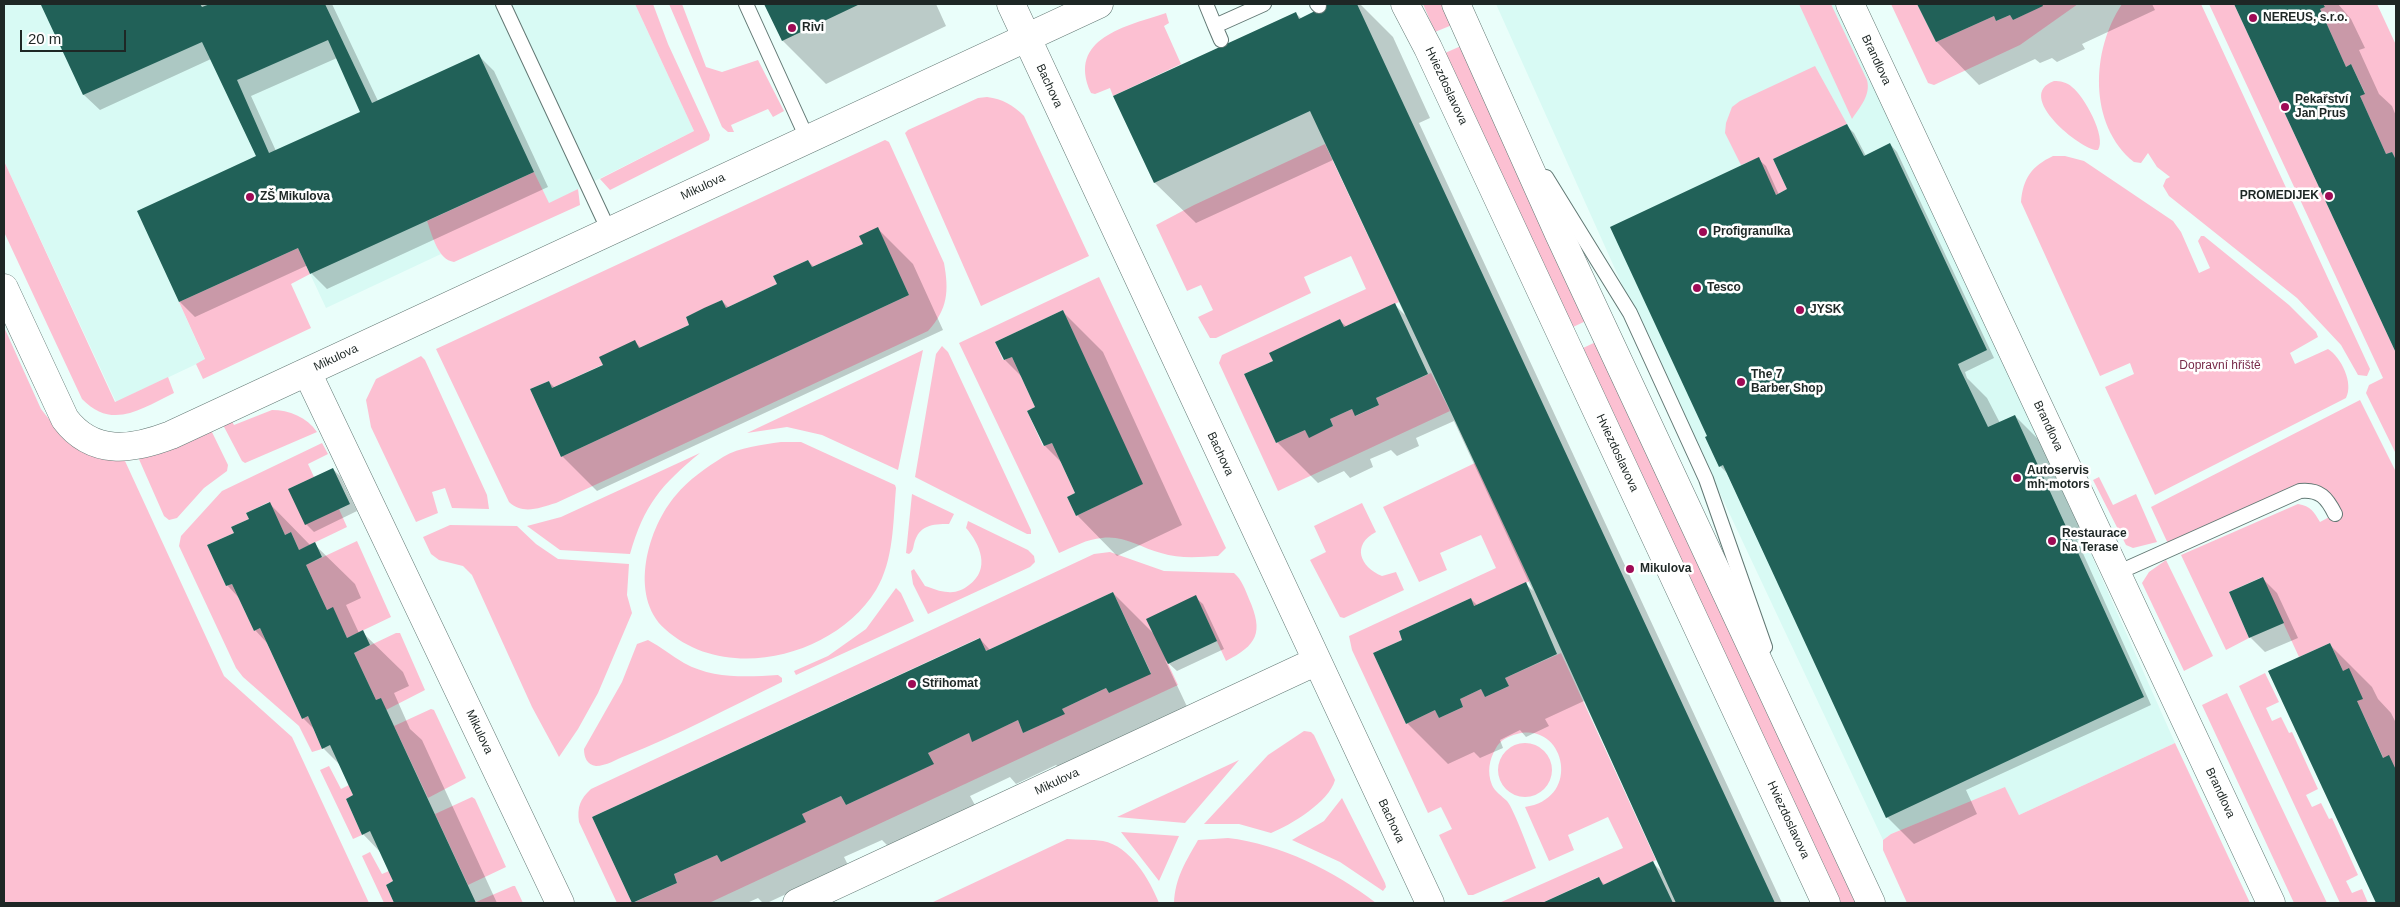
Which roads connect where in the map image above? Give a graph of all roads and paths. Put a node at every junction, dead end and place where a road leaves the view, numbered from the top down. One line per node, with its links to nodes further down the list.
1 (503, 4): 14 (lane)
2 (746, 4): 13 (lane)
3 (1011, 4): 11 (street, Bachova)
4 (1099, 4): 11 (street, Mikulova)
5 (1206, 4): 10 (lane)
6 (1264, 4): 10 (lane)
7 (1405, 4): 23 (street, Hviezdoslavova)
8 (1456, 4): 24 (street)
9 (1850, 4): 18 (street, Brandlova)
10 (1215, 26): 12 (lane)
11 (1026, 36): 13 (street, Mikulova); 19 (street, Bachova)
12 (1221, 40)
13 (808, 138): 14 (street, Mikulova)
14 (609, 231): 16 (street, Mikulova)
15 (4, 288): 16 (street, Mikulova)
16 (307, 372): 20 (street, Mikulova)
17 (2336, 514): 18 (lane)
18 (2117, 573): 25 (street, Brandlova)
19 (1317, 661): 21 (street, Mikulova); 22 (street, Bachova)
20 (560, 903)
21 (797, 903)
22 (1430, 903)
23 (1826, 903)
24 (1871, 903)
25 (2271, 903)

